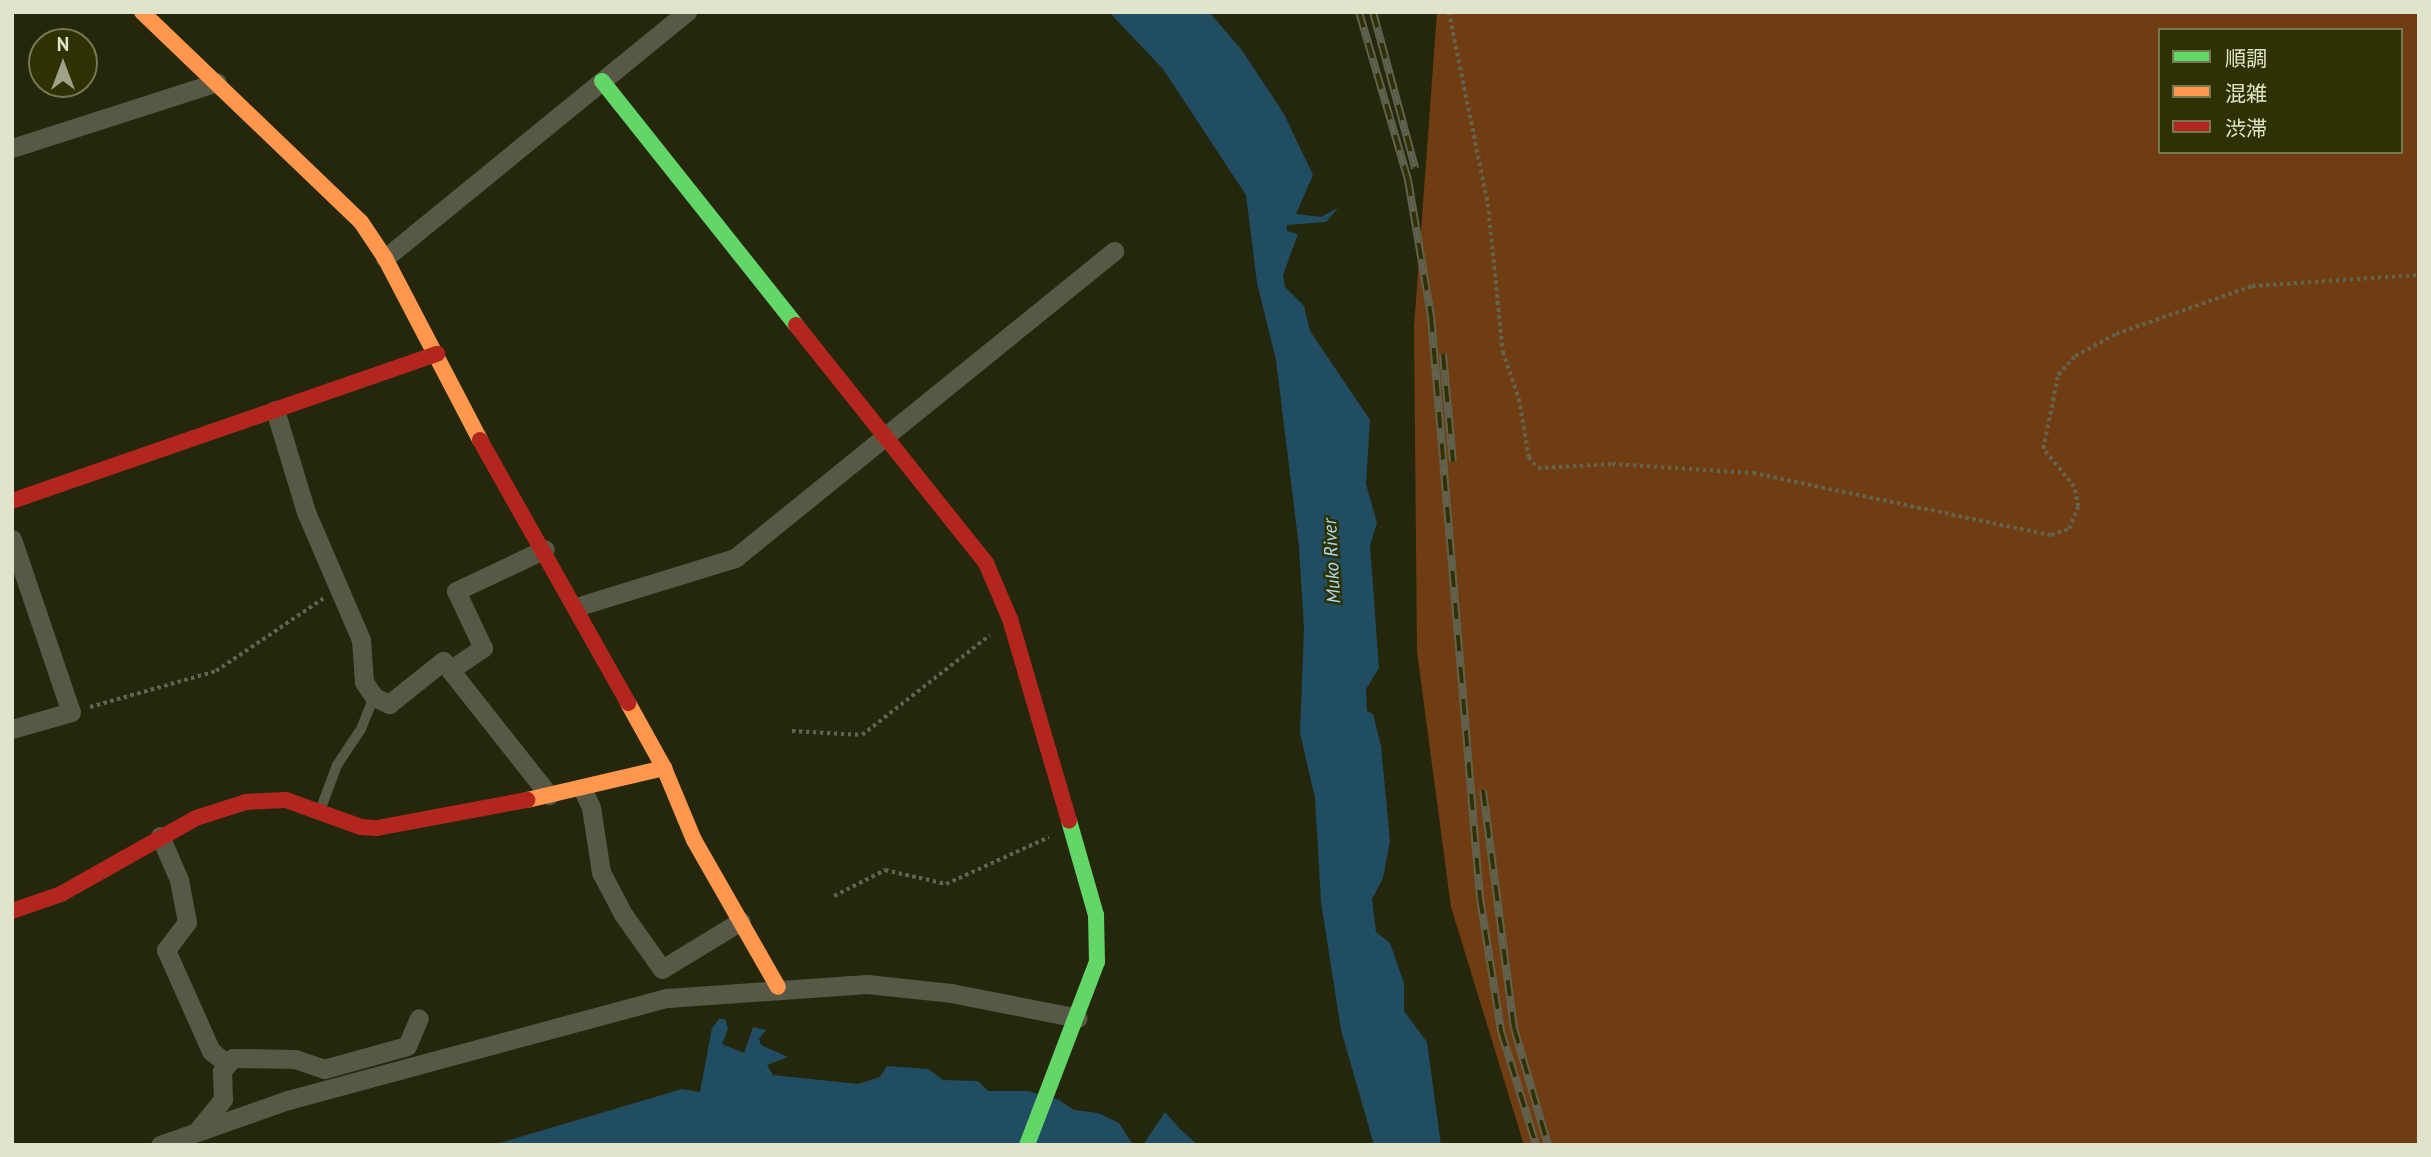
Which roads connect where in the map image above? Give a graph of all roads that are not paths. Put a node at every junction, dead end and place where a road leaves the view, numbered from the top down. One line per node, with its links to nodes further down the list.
1 (142, 12): 4 (street)
2 (687, 12): 3 (street)
3 (602, 81): 7 (street); 10 (street)
4 (217, 82): 5 (street); 7 (street)
5 (12, 148)
6 (1114, 251): 10 (street)
7 (386, 258): 8 (street)
8 (437, 354): 9 (street); 13 (street)
9 (275, 410): 11 (street); 16 (street)
10 (887, 438): 14 (street); 27 (street)
11 (12, 501)
12 (12, 539): 17 (street)
13 (545, 549): 14 (street); 15 (street)
14 (576, 607): 18 (street)
15 (450, 670): 16 (street); 20 (street)
16 (374, 697): 21 (lane)
17 (12, 729)
18 (664, 768): 19 (street); 24 (street)
19 (582, 788): 20 (street); 24 (street)
20 (549, 795): 21 (street)
21 (321, 809): 22 (street)
22 (160, 836): 23 (street); 28 (street)
23 (12, 911)
24 (741, 921): 25 (street)
25 (778, 988): 27 (street); 29 (street)
26 (419, 1018): 28 (street)
27 (1074, 1026): 31 (street)
28 (226, 1063): 29 (street)
29 (198, 1131): 30 (street)
30 (160, 1145)
31 (1027, 1145)

